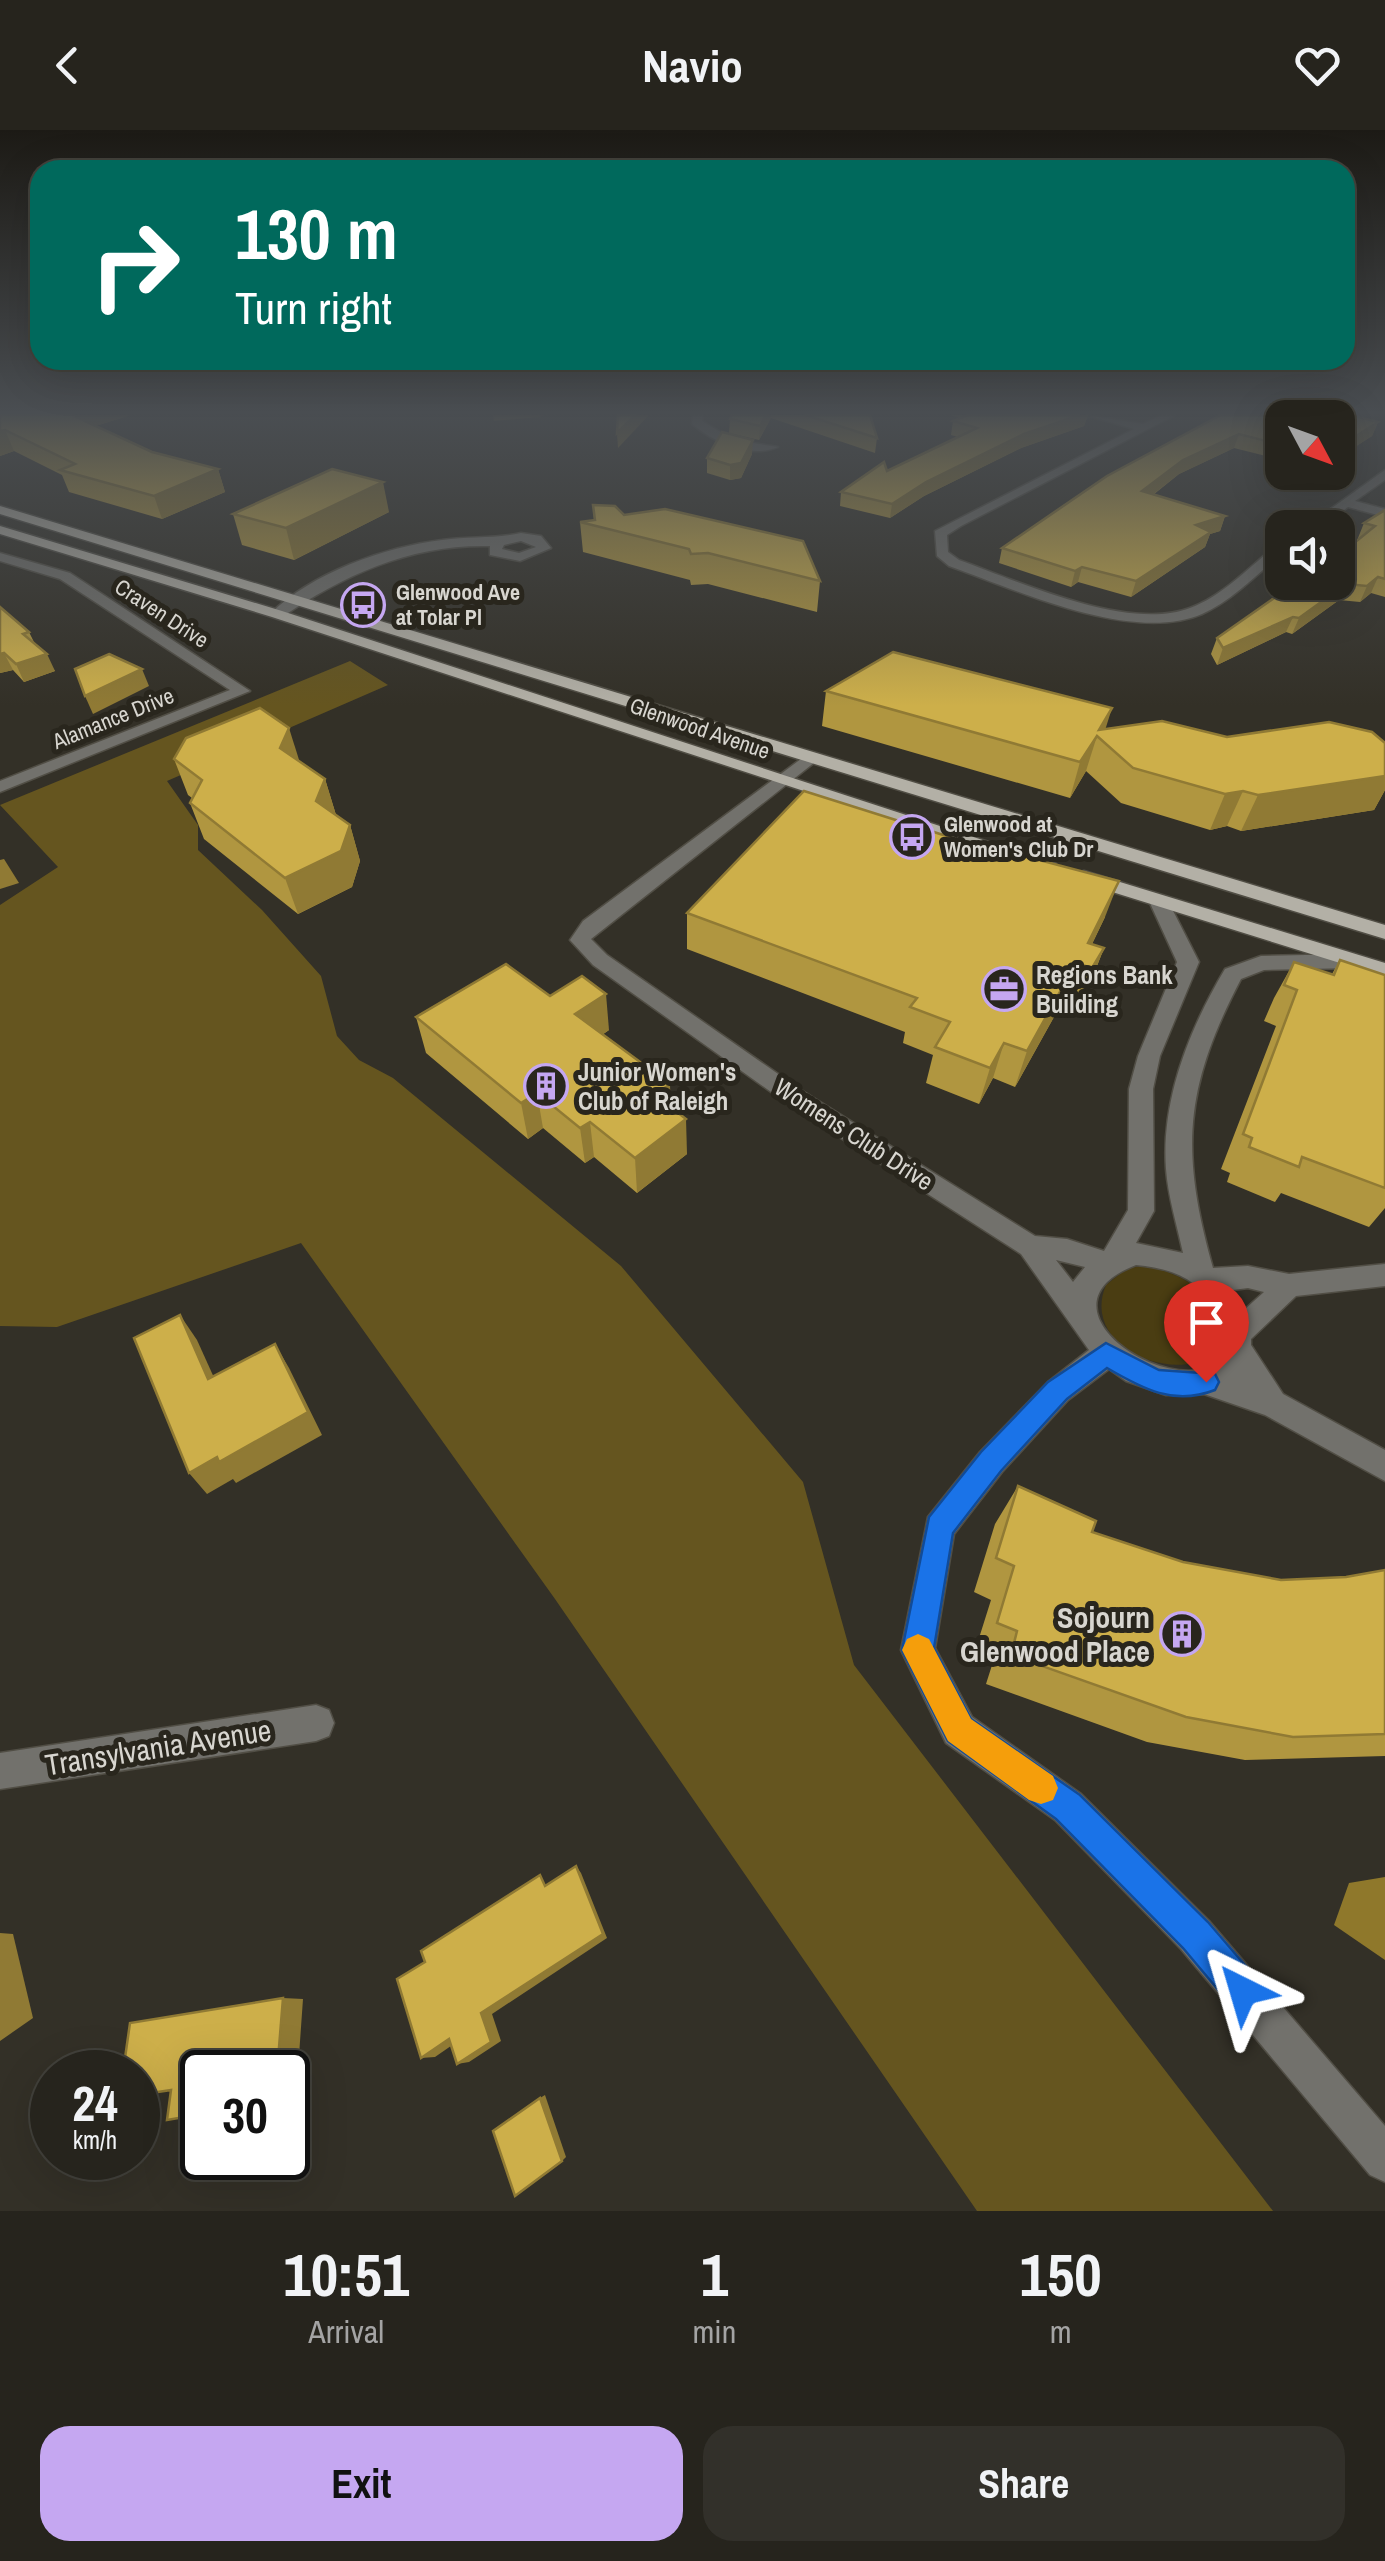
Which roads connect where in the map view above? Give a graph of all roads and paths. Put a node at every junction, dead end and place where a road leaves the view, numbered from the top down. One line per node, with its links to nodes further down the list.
1 (6, 512): 7 (main road, Glenwood Avenue)
2 (977, 512): 6 (street)
3 (0, 530): 8 (main road, Glenwood Avenue)
4 (498, 542): 7 (street)
5 (0, 557): 9 (street, Craven Drive)
6 (1265, 561)
7 (297, 599): 8 (street); 10 (main road, Glenwood Avenue)
8 (277, 614): 11 (main road, Glenwood Avenue)
9 (242, 691): 12 (street, Alamance Drive)
10 (809, 758): 11 (street, Womens Club Drive); 13 (main road, Glenwood Avenue)
11 (778, 780): 14 (main road, Glenwood Avenue); 19 (street, Womens Club Drive)
12 (0, 788)
13 (1218, 880): 15 (main road); 16 (main road, Glenwood Avenue)
14 (1159, 901): 15 (main road, Glenwood Avenue); 20 (street)
15 (1202, 912): 17 (main road, Glenwood Avenue)
16 (1385, 932)
17 (1354, 961): 18 (main road, Glenwood Avenue); 22 (street)
18 (1385, 970)
19 (1030, 1246): 20 (street, Womens Club Drive); 24 (street, Womens Club Drive)
20 (1110, 1260): 22 (street); 24 (street)
21 (1385, 1276): 23 (street)
22 (1205, 1277): 23 (street); 25 (street)
23 (1289, 1285): 25 (street)
24 (1084, 1317): 26 (street)
25 (1238, 1341): 27 (street); 28 (street)
26 (1106, 1354): 27 (street); 32 (street)
27 (1206, 1382): 28 (street)
28 (1273, 1404): 29 (street)
29 (1385, 1466)
30 (316, 1723): 31 (street, Transylvania Avenue)
31 (0, 1771)
32 (1385, 2160)

